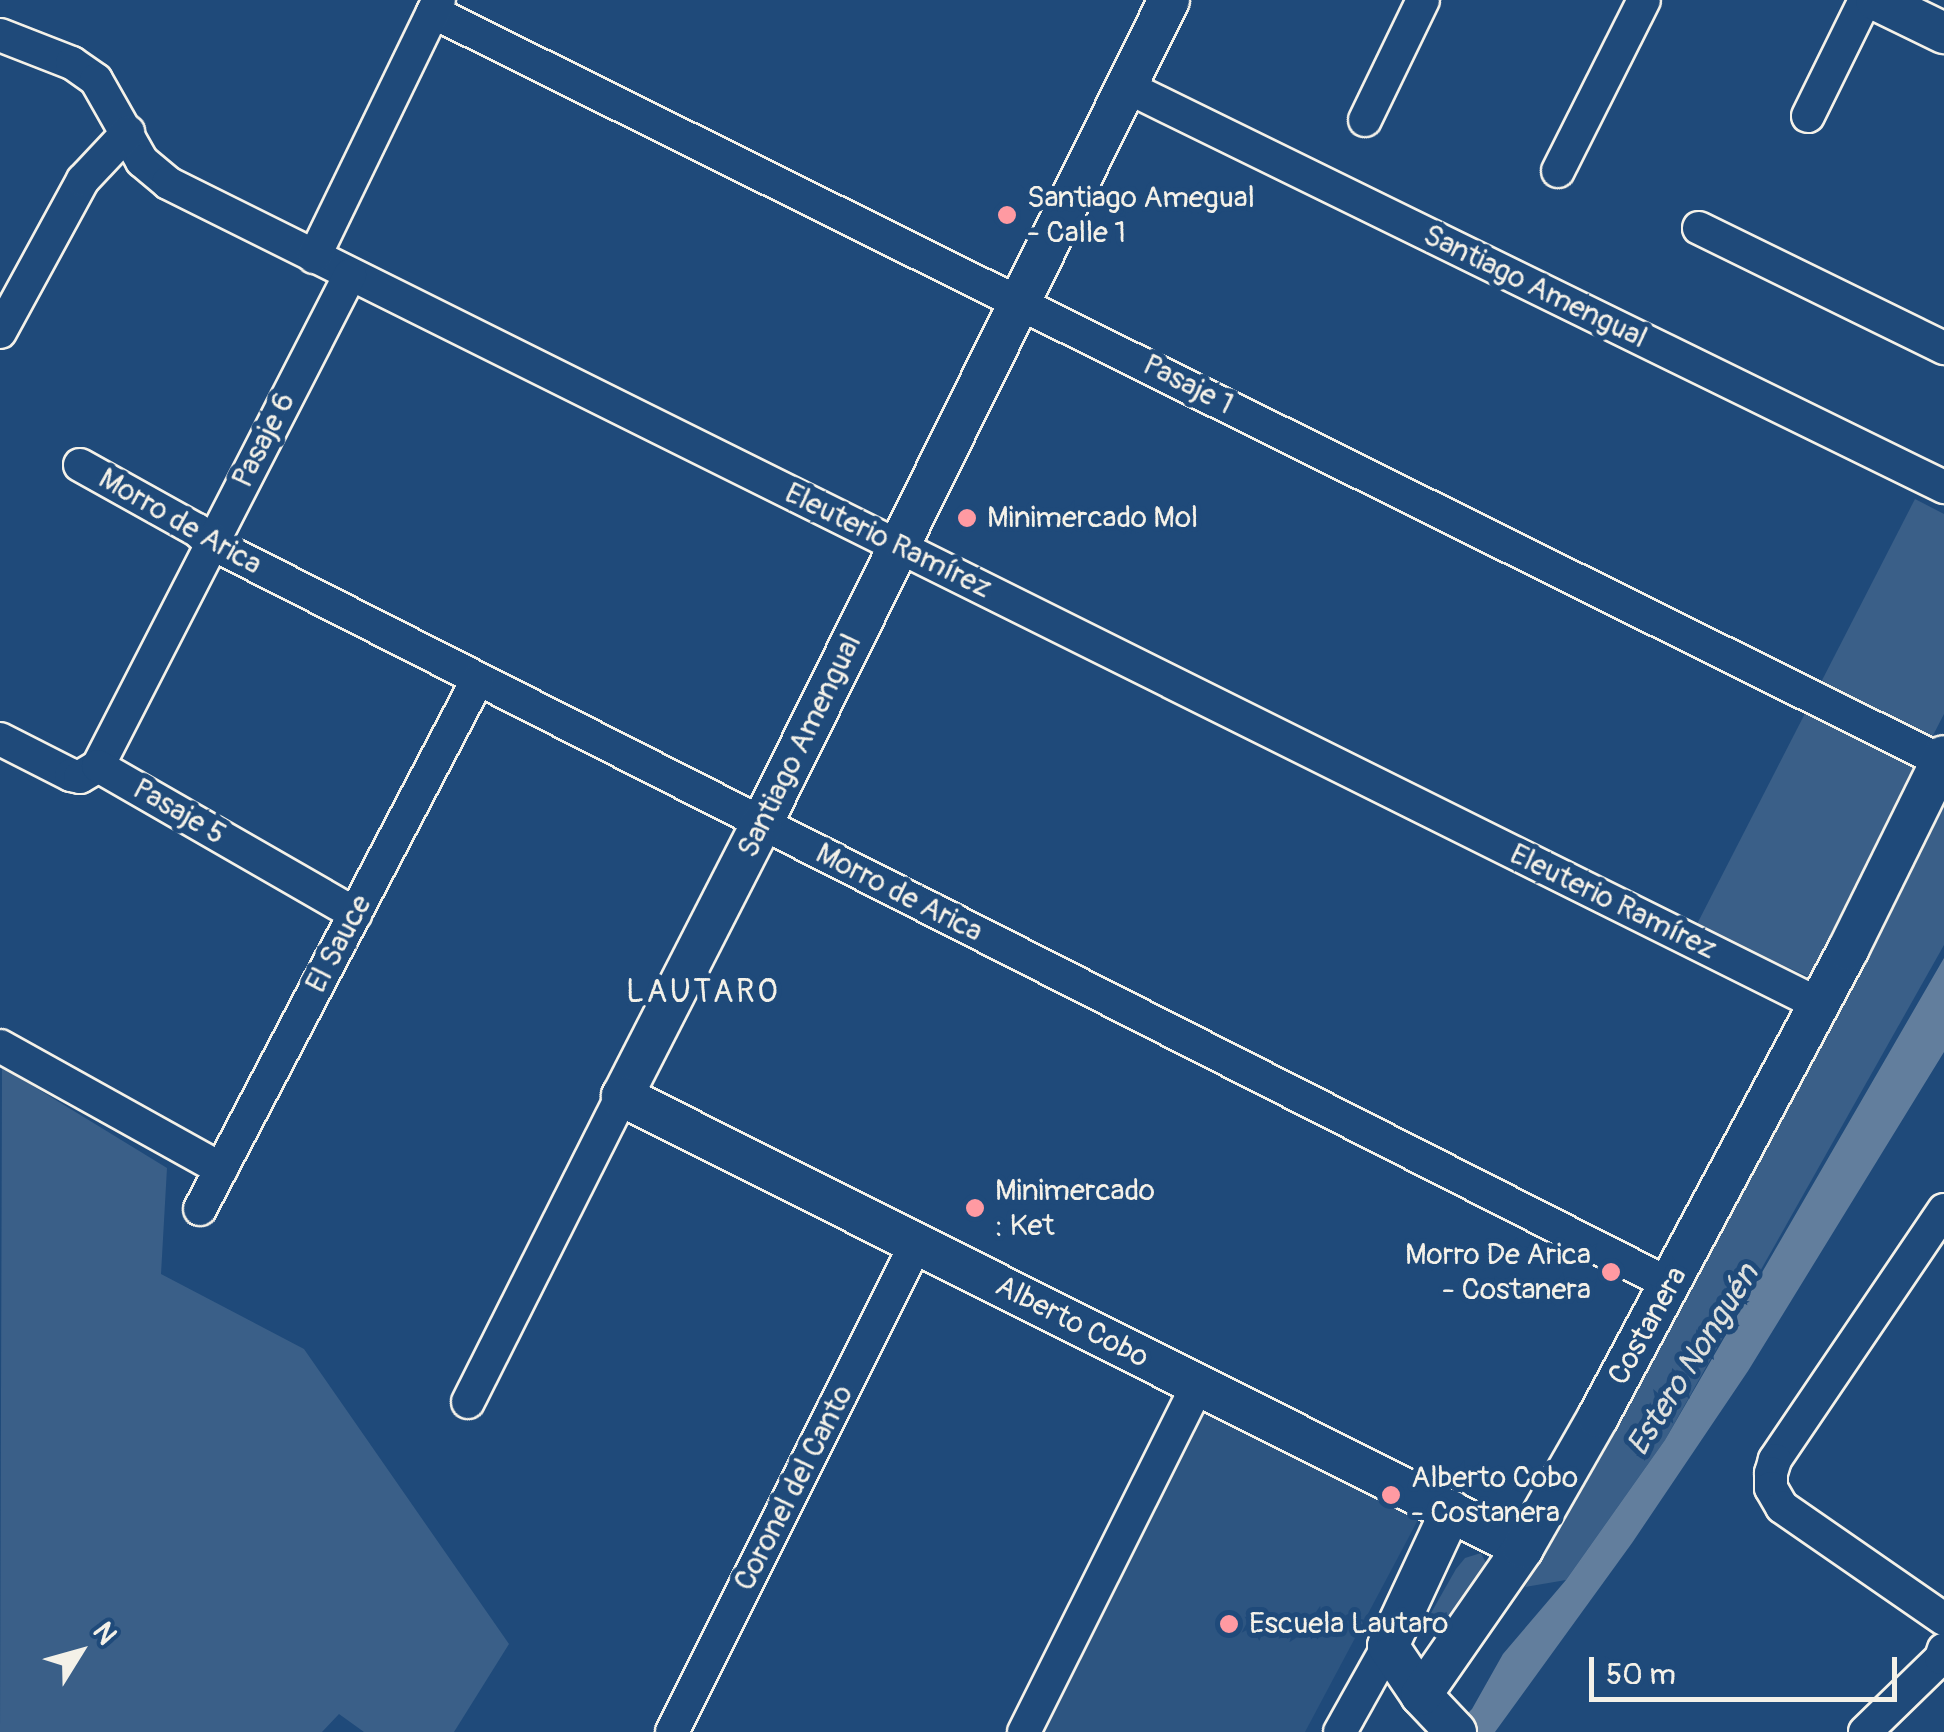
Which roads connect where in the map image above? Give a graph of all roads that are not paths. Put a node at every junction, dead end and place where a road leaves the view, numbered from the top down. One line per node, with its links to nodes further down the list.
1 (1169, 0): 9 (street, Santiago Amengual)
2 (1423, 0): 11 (street)
3 (1644, 0): 13 (street)
4 (1865, 0): 10 (street)
5 (1876, 0): 7 (street)
6 (436, 6): 15 (street); 17 (street, Pasaje 1)
7 (1944, 34)
8 (0, 35): 12 (street, Eleuterio Ramírez)
9 (1127, 87): 17 (street, Santiago Amengual); 21 (street, Santiago Amengual)
10 (1808, 116)
11 (1365, 120)
12 (128, 132): 15 (street, Eleuterio Ramírez); 18 (street)
13 (1558, 171)
14 (1698, 228): 19 (street)
15 (314, 257): 16 (street, Eleuterio Ramírez)
16 (350, 276): 22 (street, Pasaje 6); 23 (street, Eleuterio Ramírez)
17 (1020, 302): 23 (street, Santiago Amengual); 26 (street, Pasaje 1)
18 (0, 332)
19 (1944, 348)
20 (80, 464): 22 (street, Morro de Arica)
21 (1944, 486)
22 (211, 543): 24 (street, Morro de Arica); 27 (street, Pasaje 6)
23 (898, 546): 28 (street, Santiago Amengual); 30 (street, Eleuterio Ramírez)
24 (478, 679): 28 (street, Morro de Arica); 29 (street, El Sauce)
25 (0, 739): 27 (street, Pasaje 5)
26 (1942, 759): 30 (street, Costanera)
27 (98, 766): 29 (street, Pasaje 5)
28 (762, 824): 32 (street, Santiago Amengual); 37 (street, Morro de Arica)
29 (355, 914): 33 (street, El Sauce)
30 (1818, 1004): 37 (street, Costanera)
31 (0, 1046): 33 (street)
32 (622, 1096): 36 (street, Alberto Cobo); 39 (street, Santiago Amengual)
33 (221, 1169): 34 (street, El Sauce)
34 (200, 1209)
35 (1944, 1210): 42 (street)
36 (916, 1244): 38 (street, Alberto Cobo); 47 (street, Coronel del Canto)
37 (1671, 1285): 41 (street, Costanera)
38 (1198, 1385): 40 (street, Alberto Cobo); 48 (street)
39 (468, 1402)
40 (1451, 1511): 41 (street, Alberto Cobo); 43 (street)
41 (1523, 1548): 45 (street, Costanera)
42 (1944, 1619)
43 (1388, 1646): 45 (street); 49 (street)
44 (1943, 1658): 50 (street)
45 (1421, 1696): 46 (street)
46 (1453, 1728)
47 (672, 1732)
48 (1024, 1732)
49 (1340, 1732)
50 (1866, 1732)

